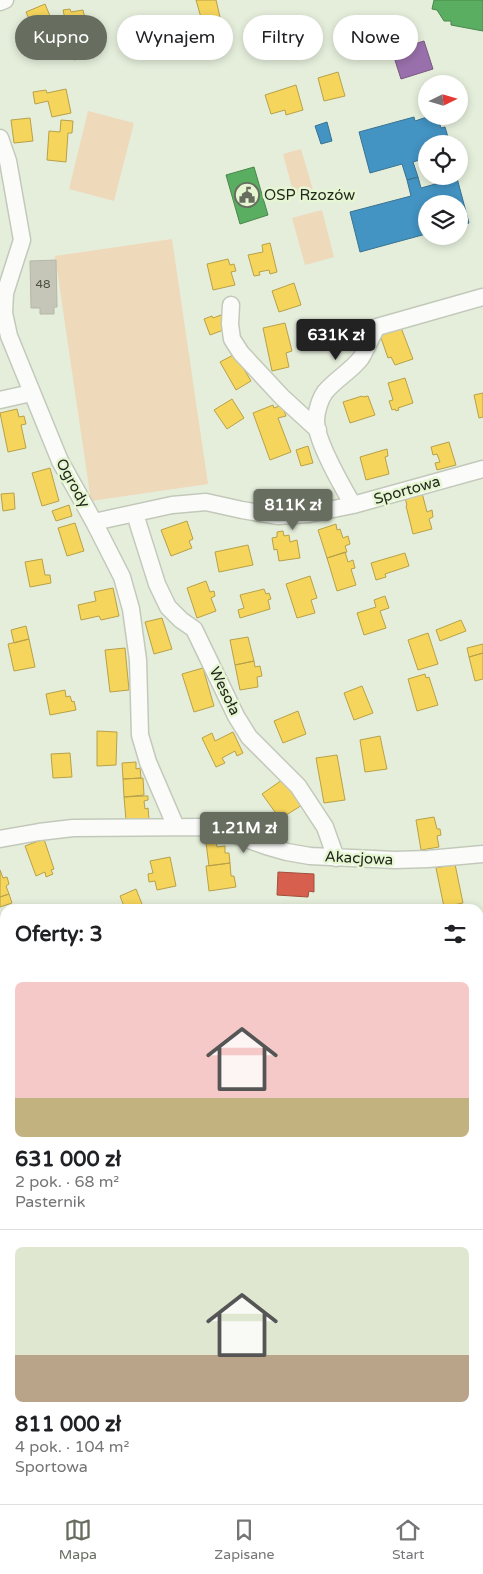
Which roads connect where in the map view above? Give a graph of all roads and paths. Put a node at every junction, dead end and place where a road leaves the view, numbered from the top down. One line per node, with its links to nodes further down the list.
1 (0, 138): 4 (street, Ogrody)
2 (483, 297): 6 (street)
3 (232, 305): 6 (street)
4 (31, 392): 5 (street); 10 (street, Ogrody)
5 (0, 400)
6 (318, 430): 8 (street)
7 (483, 469): 8 (street, Sportowa)
8 (353, 505): 9 (street, Sportowa)
9 (135, 514): 10 (street, Sportowa); 14 (street, Wesoła)
10 (94, 522): 11 (street, Ogrody)
11 (176, 827): 12 (street, Akacjowa); 14 (street, Akacjowa)
12 (0, 839)
13 (483, 854): 14 (street, Akacjowa)
14 (336, 858)

